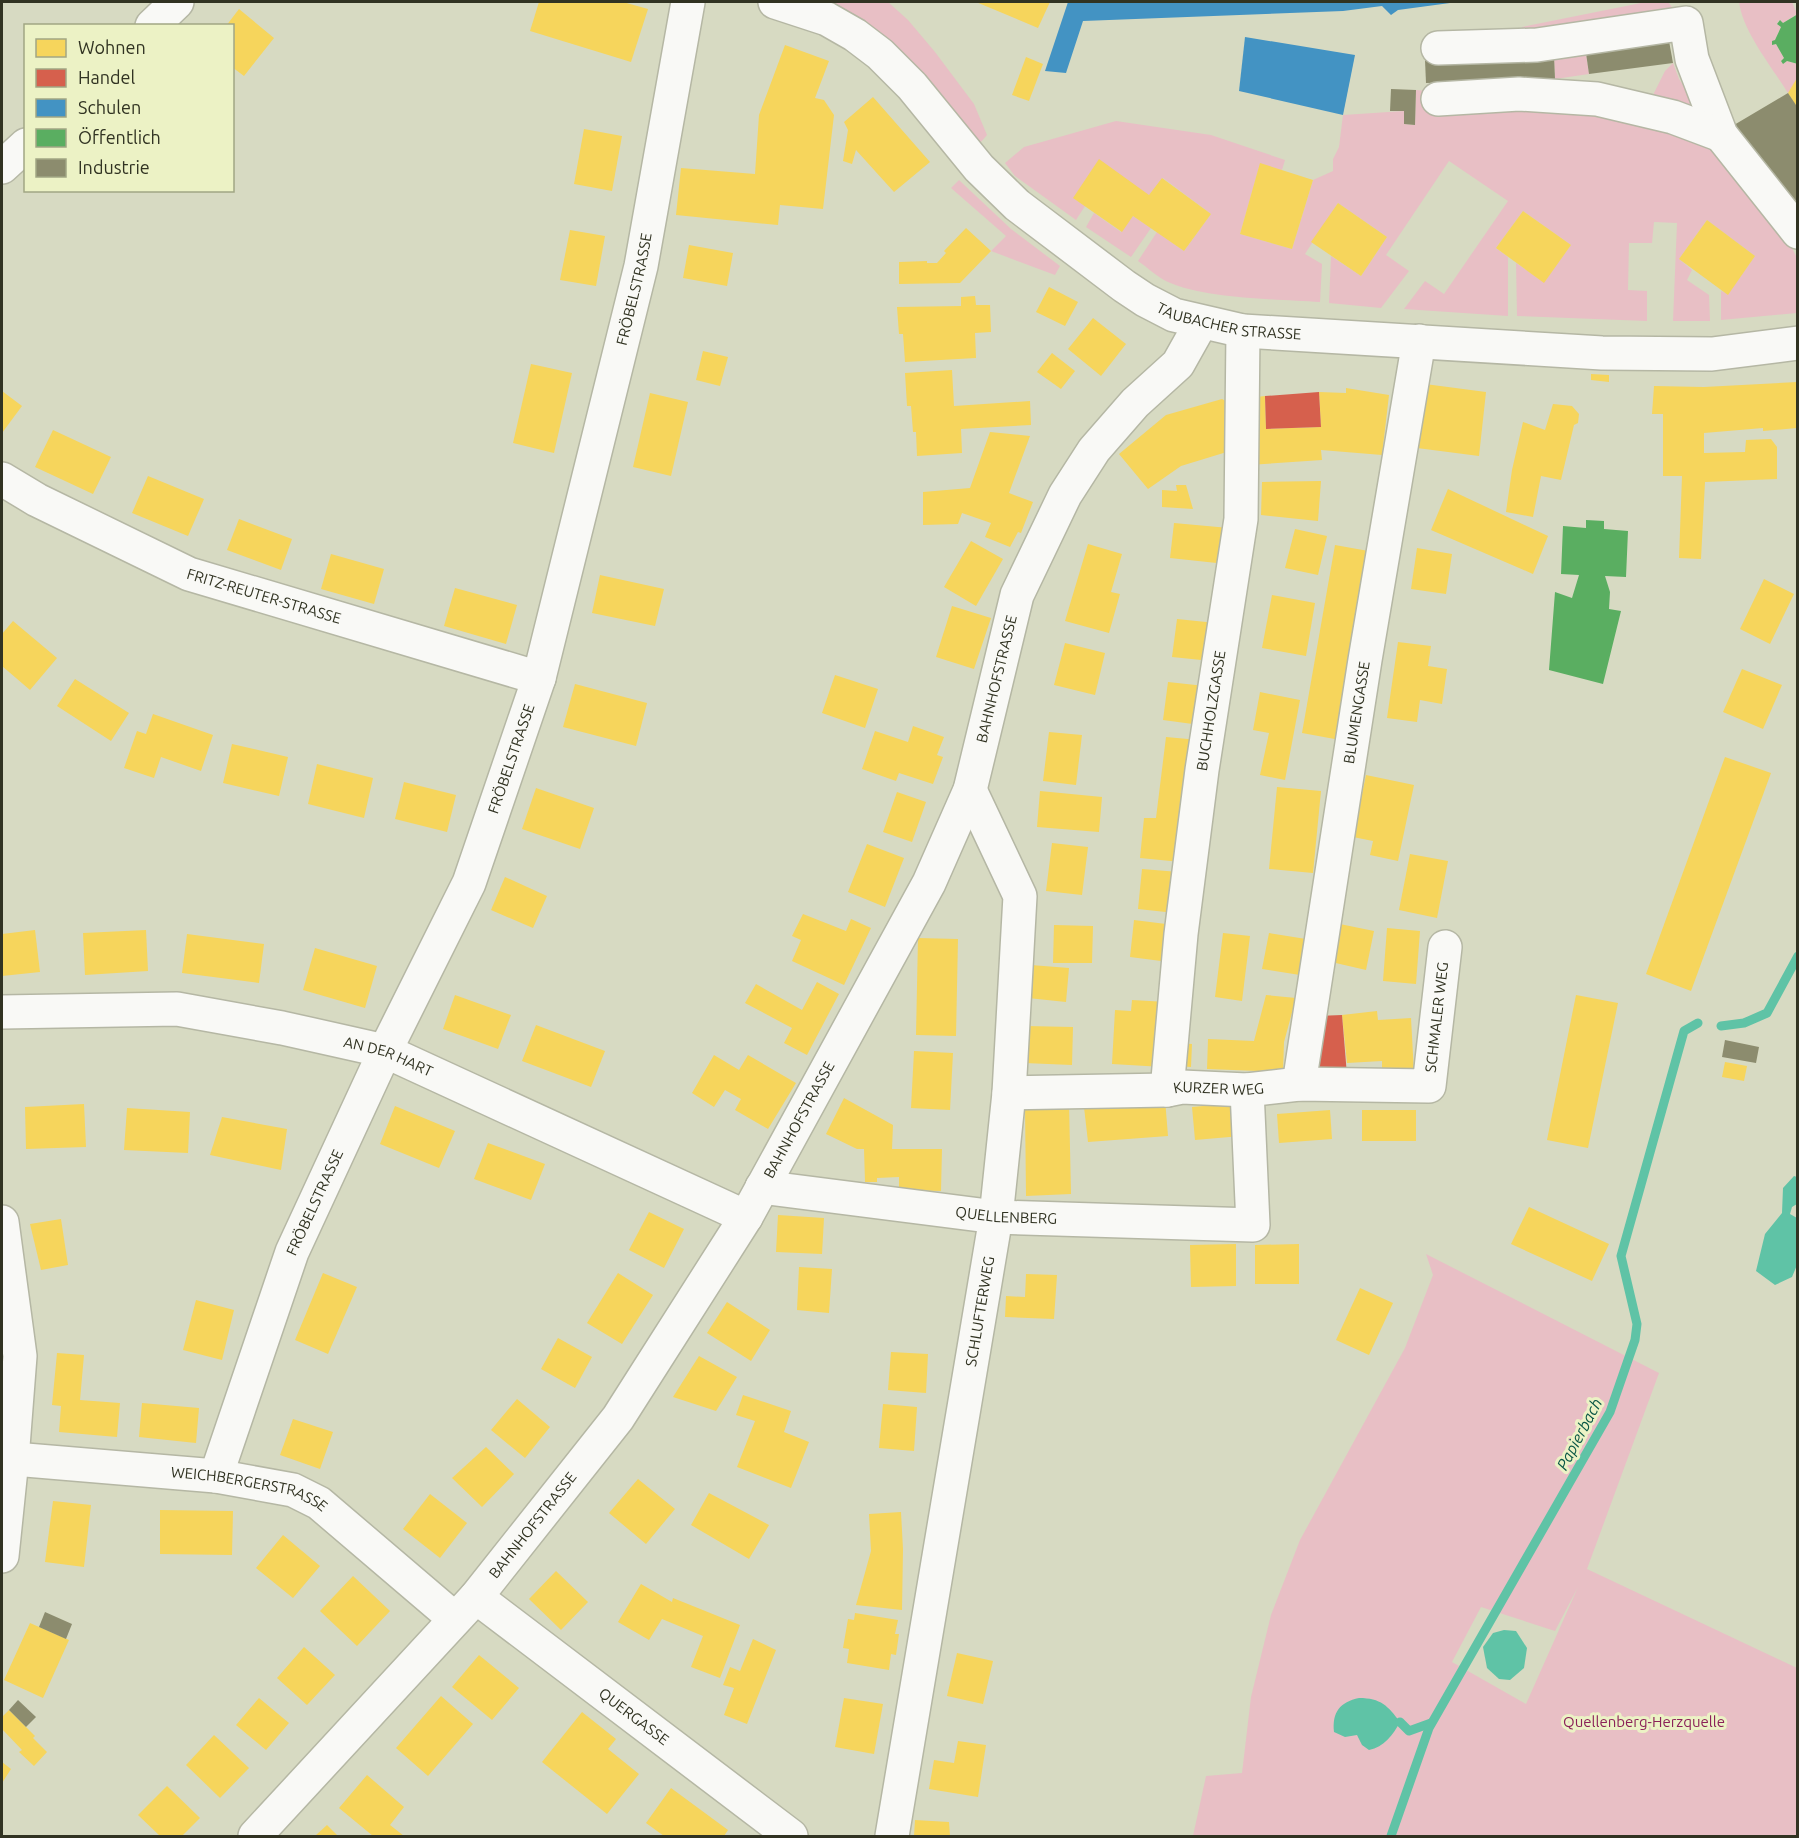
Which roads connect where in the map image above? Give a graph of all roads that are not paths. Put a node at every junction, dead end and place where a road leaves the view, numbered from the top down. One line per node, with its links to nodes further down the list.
1 (177, 2): 4 (street)
2 (688, 2): 16 (street, FRÖBELSTRASSE)
3 (775, 2): 11 (street, TAUBACHER STRASSE)
4 (154, 24)
5 (1438, 48): 7 (street)
6 (1438, 99): 7 (street)
7 (1721, 135): 10 (street)
8 (24, 147): 9 (street)
9 (2, 168)
10 (1797, 232)
11 (1201, 323): 12 (street, TAUBACHER STRASSE); 17 (street, BAHNHOFSTRASSE)
12 (1243, 331): 13 (street, TAUBACHER STRASSE); 23 (street, BUCHHOLZGASSE)
13 (1419, 341): 14 (street, TAUBACHER STRASSE); 21 (street, BLUMENGASSE)
14 (1797, 343)
15 (2, 478): 16 (street, FRITZ-REUTER-STRASSE)
16 (539, 678): 20 (street, FRÖBELSTRASSE)
17 (970, 790): 25 (street, SCHLUFTERWEG); 26 (street, BAHNHOFSTRASSE)
18 (1445, 947): 22 (street, SCHMALER WEG)
19 (2, 1012): 20 (street, AN DER HART)
20 (385, 1051): 27 (street, AN DER HART); 31 (street, FRÖBELSTRASSE)
21 (1299, 1084): 22 (street, KURZER WEG); 24 (street, KURZER WEG)
22 (1429, 1086)
23 (1167, 1090): 24 (street, KURZER WEG); 25 (street, KURZER WEG)
24 (1247, 1090): 28 (street, QUELLENBERG)
25 (1009, 1093): 28 (street, SCHLUFTERWEG)
26 (762, 1187): 27 (street, BAHNHOFSTRASSE); 28 (street, QUELLENBERG)
27 (746, 1217): 33 (street, BAHNHOFSTRASSE)
28 (996, 1217): 36 (street, SCHLUFTERWEG)
29 (2, 1222): 30 (street)
30 (7, 1458): 31 (street, WEICHBERGERSTRASSE); 32 (street)
31 (216, 1476): 33 (street, WEICHBERGERSTRASSE)
32 (2, 1556)
33 (466, 1608): 34 (street, BAHNHOFSTRASSE); 35 (street, QUERGASSE)
34 (255, 1836)
35 (791, 1836)
36 (892, 1836)

